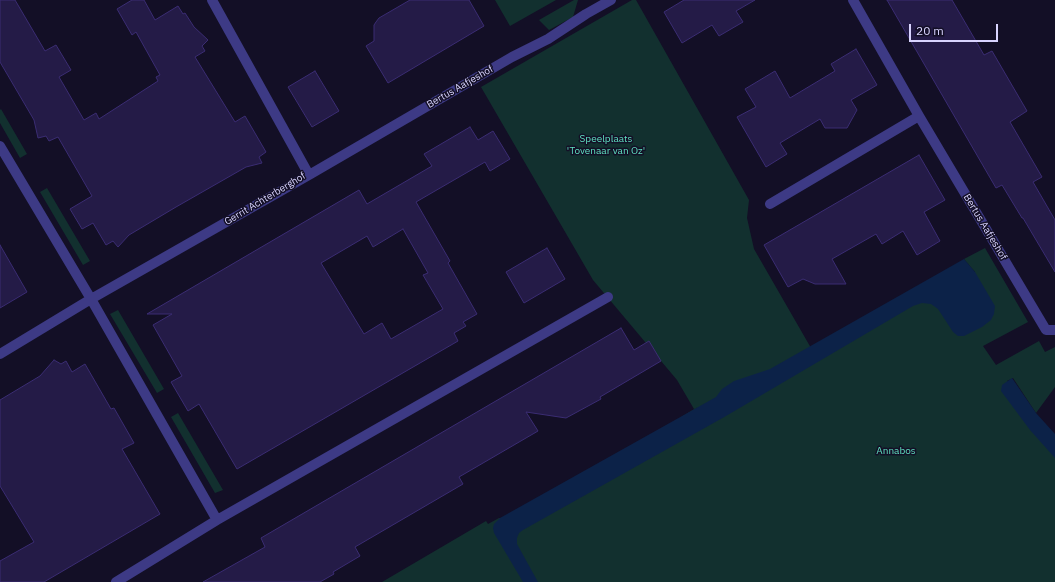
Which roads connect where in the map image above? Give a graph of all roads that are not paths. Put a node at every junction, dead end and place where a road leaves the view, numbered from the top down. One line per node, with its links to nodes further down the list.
1 (212, 0): 6 (street, Gerrit Achterberghof)
2 (611, 0): 6 (street, Bertus Aafjeshof)
3 (853, 0): 4 (street, Bertus Aafjeshof)
4 (919, 116): 7 (street); 10 (street, Bertus Aafjeshof)
5 (0, 146): 9 (street)
6 (309, 174): 9 (street, Gerrit Achterberghof)
7 (770, 204)
8 (608, 297): 12 (street)
9 (91, 300): 11 (street, Gerrit Achterberghof); 12 (street)
10 (1055, 330)
11 (0, 354)
12 (217, 520): 13 (street)
13 (116, 582)

